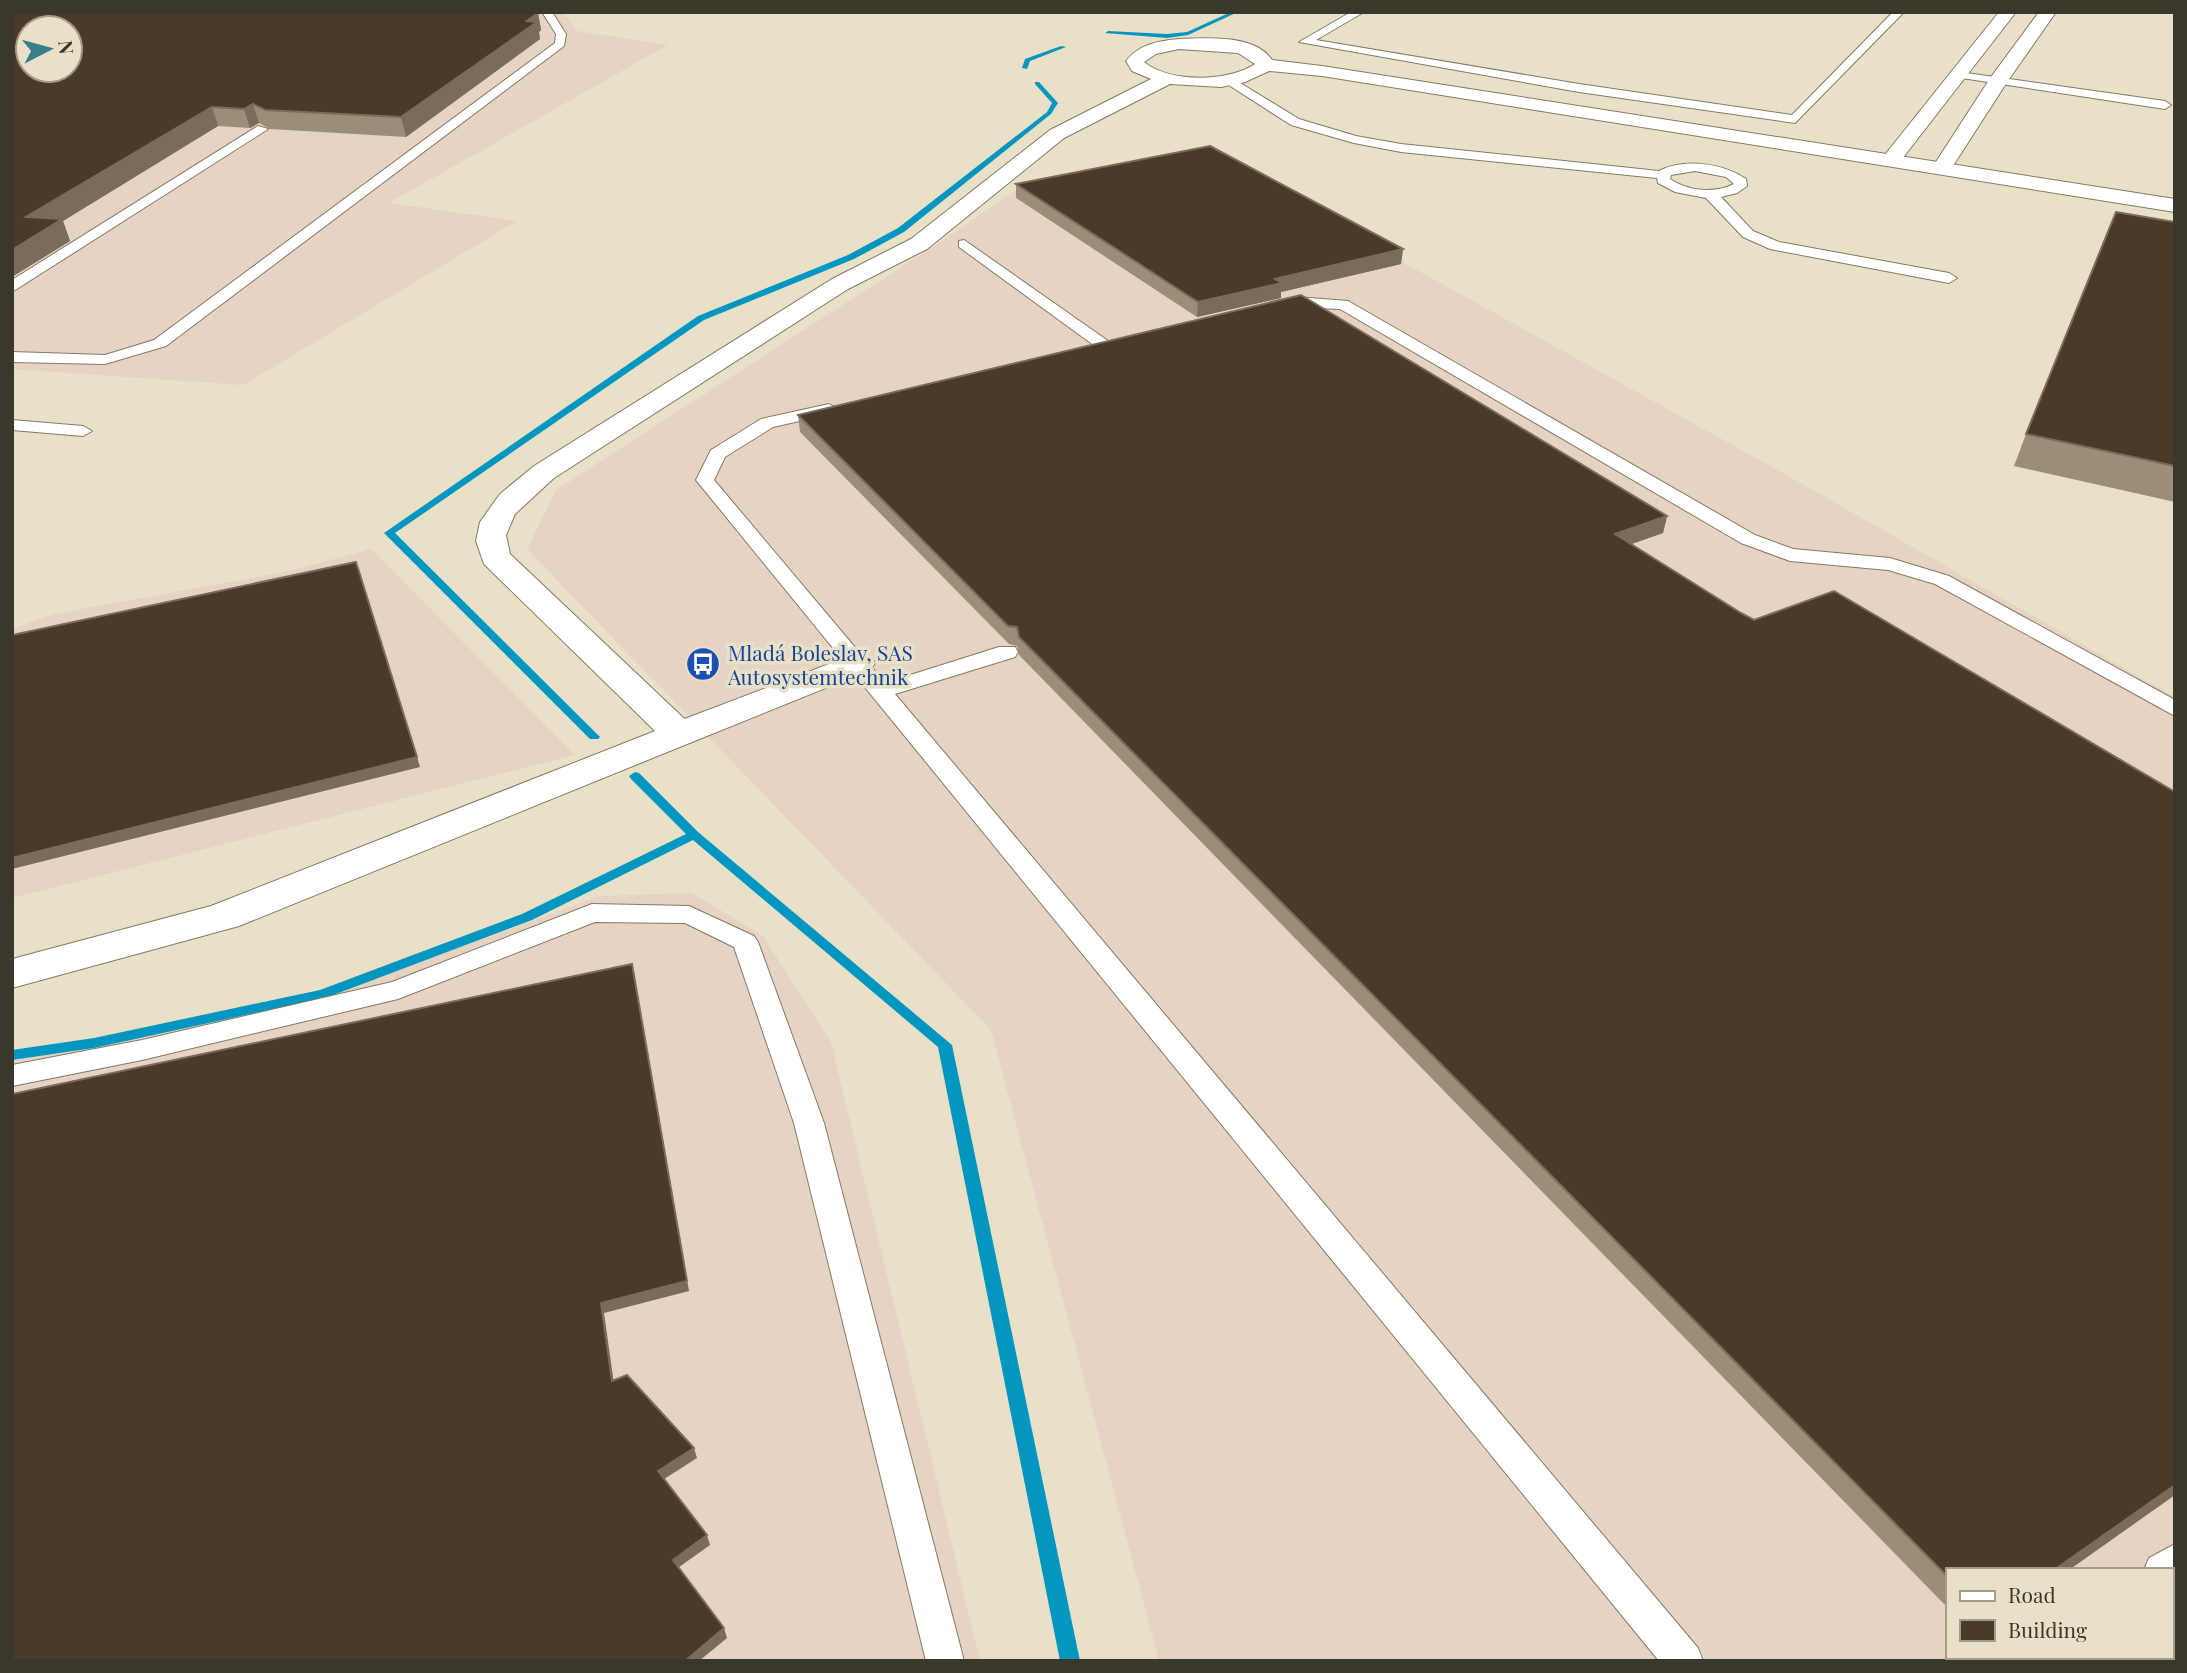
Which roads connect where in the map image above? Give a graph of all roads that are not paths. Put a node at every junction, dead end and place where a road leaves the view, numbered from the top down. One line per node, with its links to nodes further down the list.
1 (547, 12): 23 (lane)
2 (1359, 12): 3 (lane)
3 (1899, 12)
4 (2008, 12): 7 (street)
5 (2048, 12): 10 (street)
6 (1265, 65): 8 (street); 9 (street); 13 (street)
7 (1959, 75): 10 (lane); 13 (street)
8 (1166, 79): 9 (street); 31 (street)
9 (1228, 80): 15 (lane)
10 (1998, 80): 11 (lane); 14 (street)
11 (2171, 106)
12 (262, 129): 20 (lane)
13 (1891, 160): 14 (street)
14 (1942, 168): 17 (street)
15 (1662, 175): 16 (lane); 16 (lane)
16 (1709, 193): 19 (lane)
17 (2175, 206)
18 (964, 244): 22 (lane)
19 (1949, 278)
20 (12, 287)
21 (1270, 308): 30 (lane)
22 (1078, 352)
23 (12, 357)
24 (848, 405): 28 (lane)
25 (12, 425): 26 (lane)
26 (83, 430)
27 (1007, 652): 29 (lane)
28 (858, 663): 29 (lane); 31 (street)
29 (881, 691): 35 (lane)
30 (2175, 709)
31 (679, 734): 32 (street)
32 (12, 974)
33 (12, 1076): 34 (lane)
34 (945, 1661)
35 (1684, 1661)

